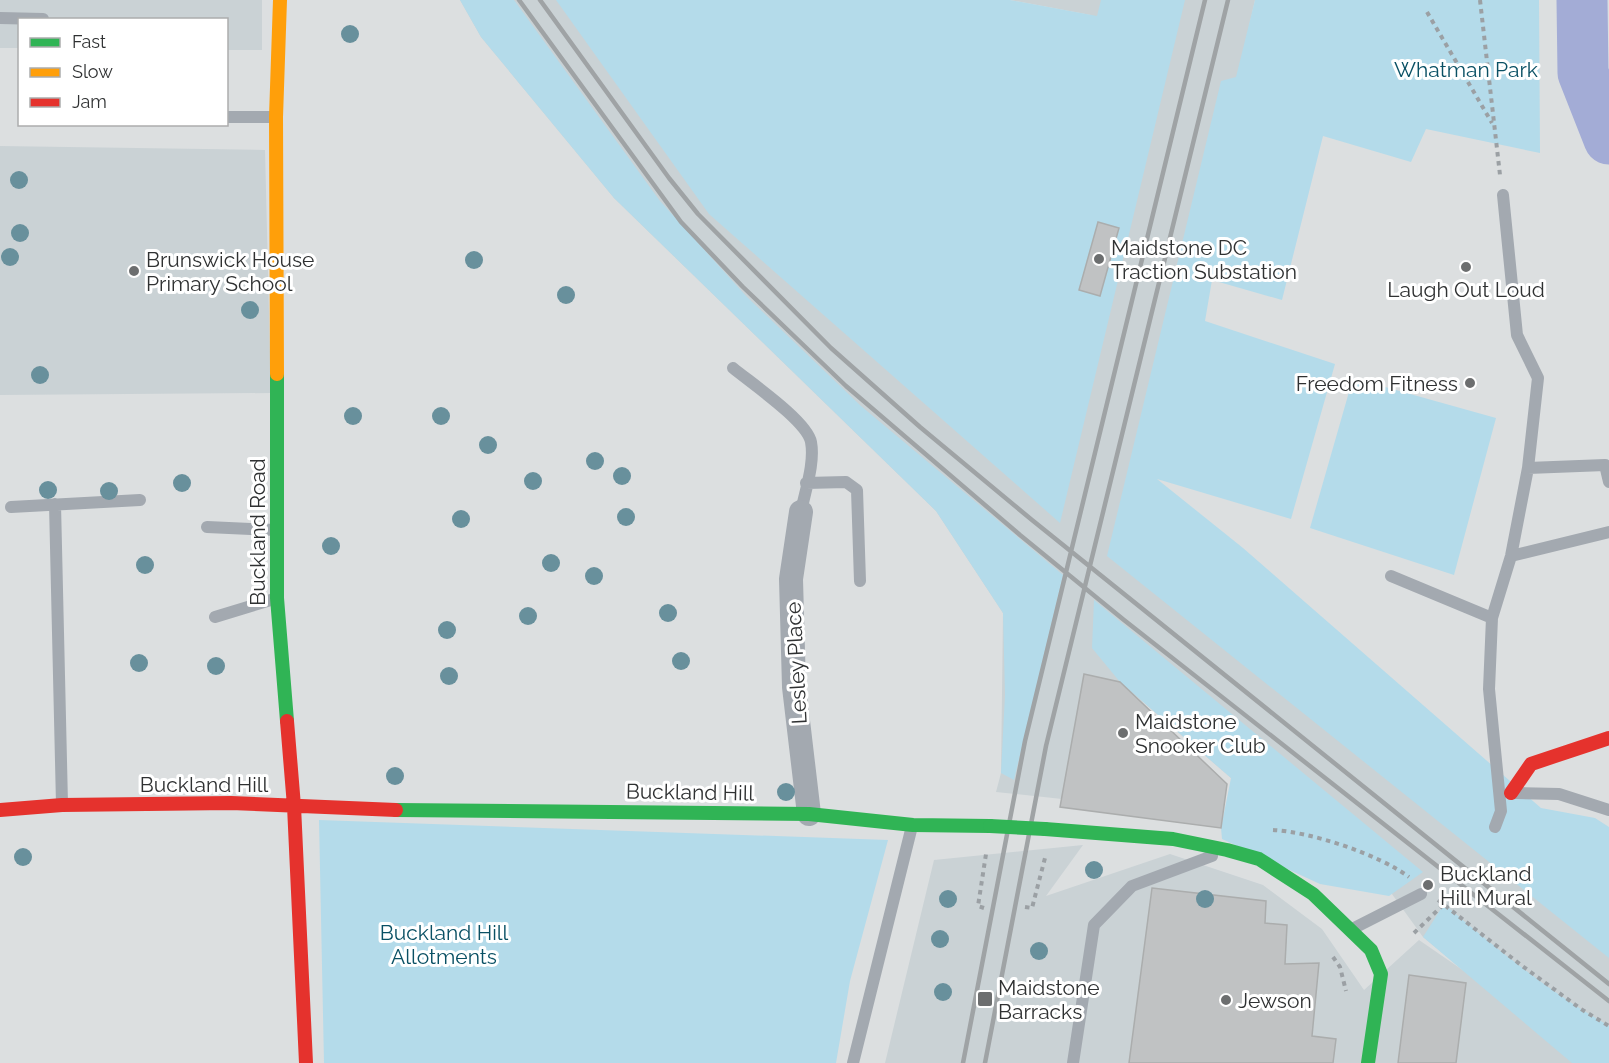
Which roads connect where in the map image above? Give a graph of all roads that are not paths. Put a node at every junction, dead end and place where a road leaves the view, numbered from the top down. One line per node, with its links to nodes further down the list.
1 (280, 0): 5 (street, Buckland Road)
2 (0, 18): 3 (lane)
3 (18, 18)
4 (228, 117): 5 (lane)
5 (276, 117): 16 (street, Buckland Road)
6 (1503, 195): 8 (lane)
7 (733, 368): 10 (lane)
8 (1528, 468): 9 (lane); 18 (lane)
9 (1609, 482)
10 (806, 483): 14 (lane); 20 (lane)
11 (140, 500): 12 (lane)
12 (55, 504): 13 (lane); 26 (lane)
13 (11, 507)
14 (801, 512): 31 (street, Lesley Place)
15 (207, 527): 16 (lane)
16 (278, 530): 21 (street, Buckland Road)
17 (1609, 532): 18 (lane)
18 (1511, 556): 23 (lane)
19 (1391, 576): 23 (lane)
20 (860, 581)
21 (277, 598): 22 (lane); 27 (street, Buckland Road)
22 (215, 617)
23 (1492, 618): 30 (lane)
24 (1609, 738): 25 (street)
25 (1511, 793): 29 (lane); 30 (lane)
26 (62, 806): 27 (street, Buckland Hill); 28 (street, Buckland Hill)
27 (294, 806): 31 (street, Buckland Hill); 37 (street, Buckland Road)
28 (0, 810)
29 (1609, 810)
30 (1501, 811): 33 (lane)
31 (809, 814): 32 (street, Buckland Hill)
32 (912, 825): 34 (street, Buckland Hill, bridge); 38 (lane)
33 (1495, 827)
34 (1227, 850): 36 (street, Buckland Hill); 39 (lane)
35 (1421, 894): 36 (lane)
36 (1352, 929): 40 (street, Buckland Hill)
37 (306, 1063)
38 (853, 1063)
39 (1072, 1063)
40 (1368, 1063)

